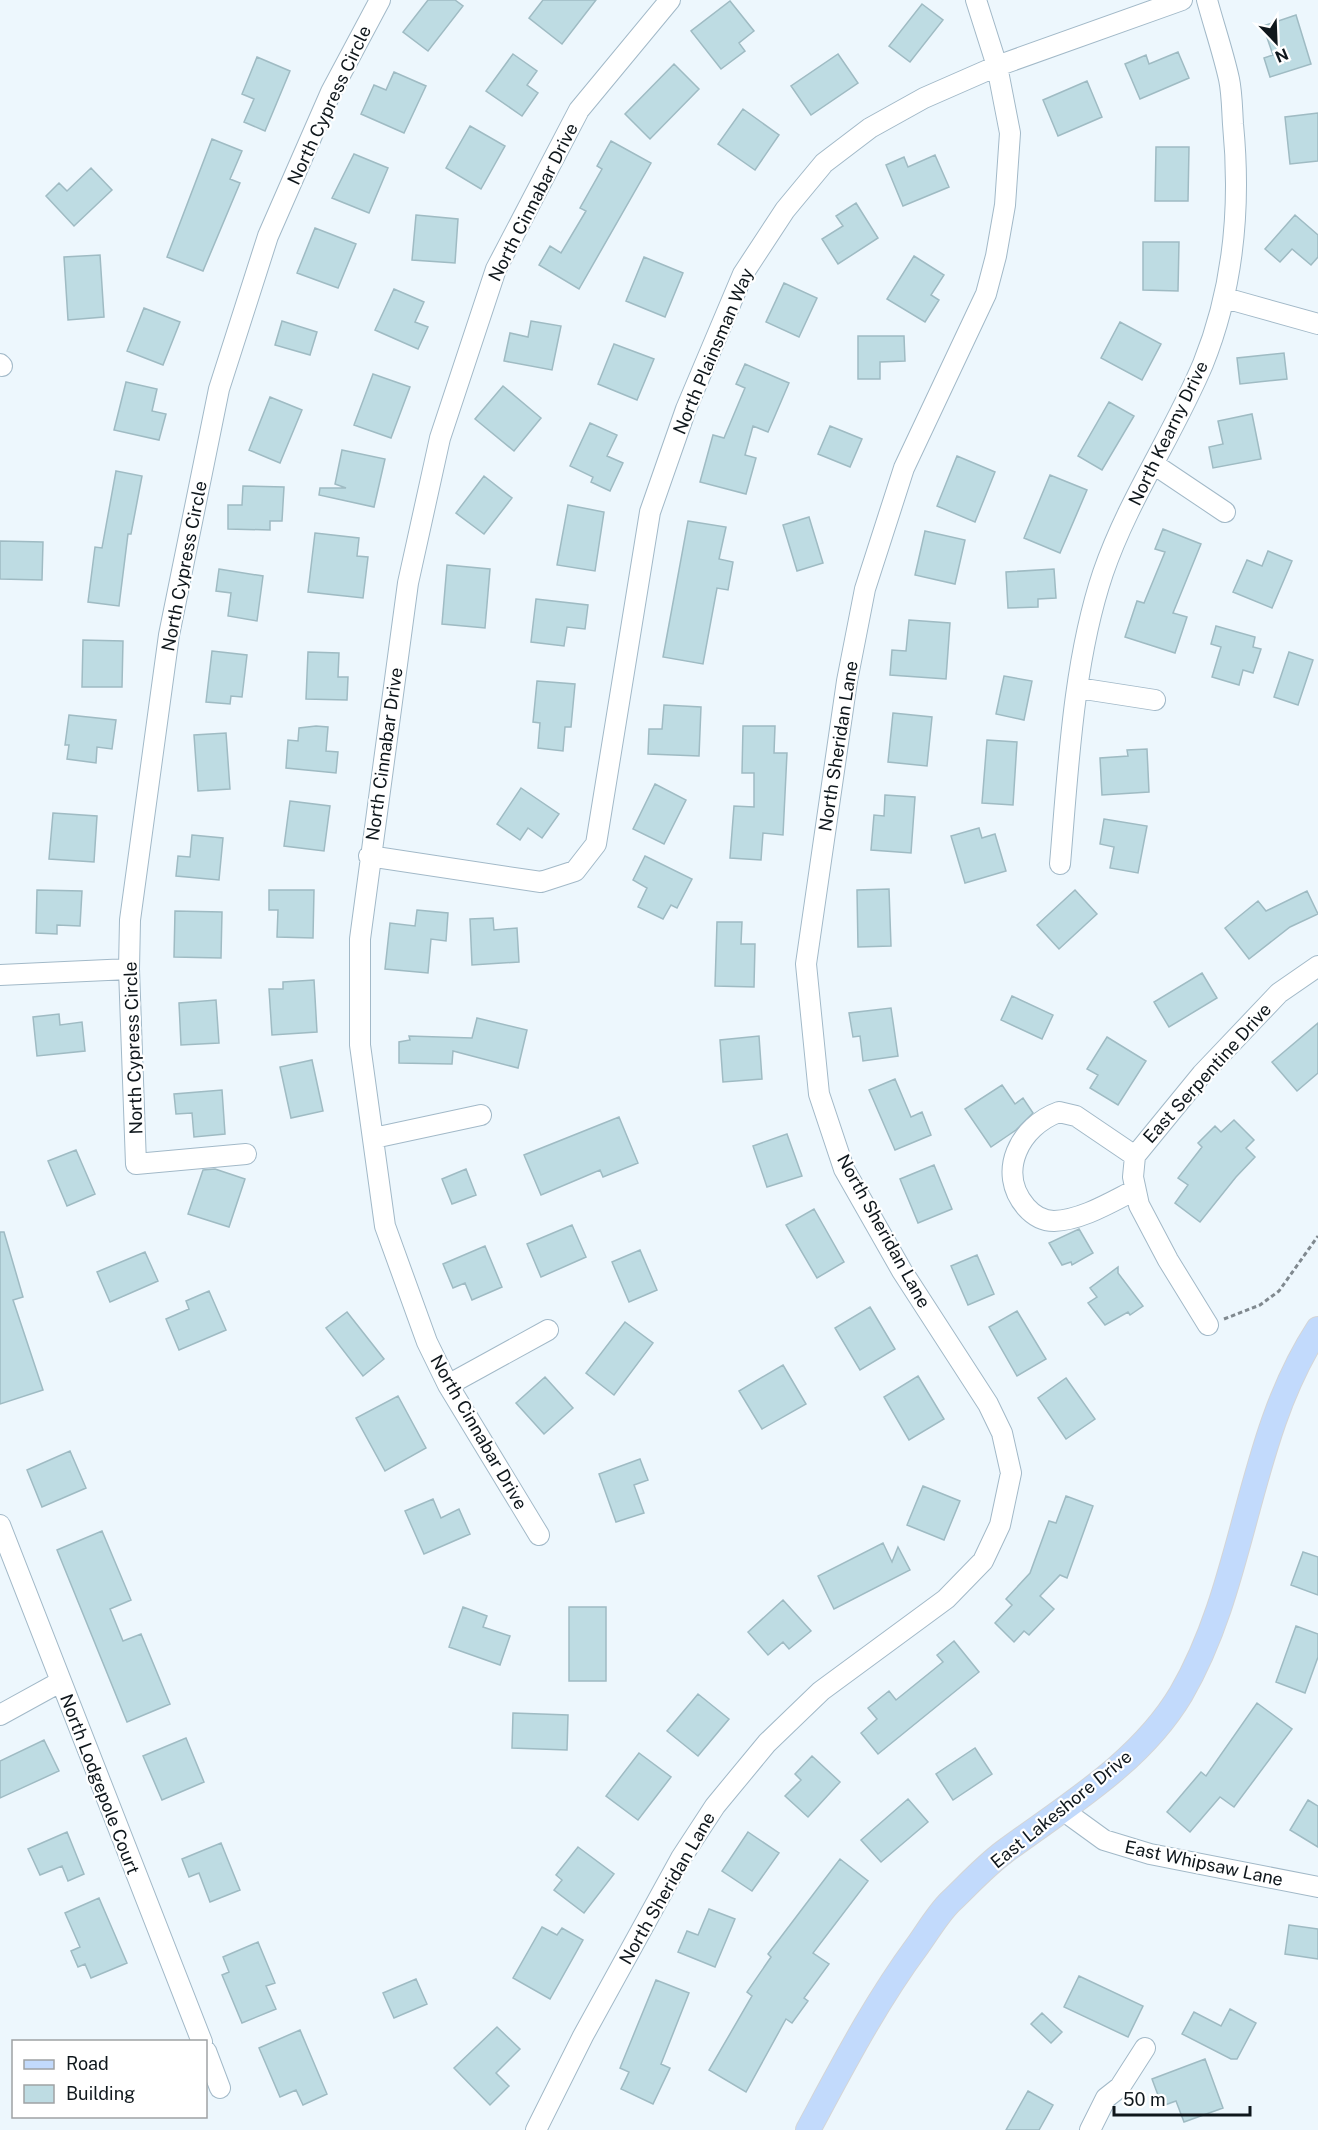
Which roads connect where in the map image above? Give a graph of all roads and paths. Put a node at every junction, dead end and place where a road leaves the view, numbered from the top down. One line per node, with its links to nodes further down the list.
1 (380, 0): 16 (street, North Cypress Circle)
2 (670, 0): 13 (street, North Cinnabar Drive)
3 (976, 0): 6 (street, North Sheridan Lane)
4 (1182, 0): 6 (street, North Plainsman Way)
5 (1207, 0): 7 (street, North Kearny Drive)
6 (997, 66): 13 (street, North Plainsman Way); 38 (street, North Sheridan Lane)
7 (1225, 298): 8 (street); 9 (street, North Kearny Drive)
8 (1318, 324)
9 (1155, 465): 10 (street); 11 (street, North Kearny Drive)
10 (1225, 512)
11 (1078, 688): 12 (street); 14 (street, North Kearny Drive)
12 (1155, 700)
13 (369, 856): 19 (street, North Cinnabar Drive)
14 (1060, 864)
15 (1318, 966): 21 (street, East Serpentine Drive)
16 (129, 969): 17 (street); 20 (street, North Cypress Circle)
17 (0, 975)
18 (480, 1115): 19 (street)
19 (374, 1138): 27 (street, North Cinnabar Drive)
20 (246, 1154)
21 (1135, 1156): 22 (street, East Serpentine Drive); 22 (street)
22 (1136, 1190): 24 (street, East Serpentine Drive)
23 (1318, 1236): 24 (path)
24 (1208, 1325)
25 (1318, 1329): 32 (main road, East Lakeshore Drive)
26 (548, 1330): 27 (street)
27 (448, 1385): 29 (street, North Cinnabar Drive)
28 (0, 1525): 30 (street, North Lodgepole Court)
29 (539, 1535)
30 (60, 1682): 31 (street); 34 (street, North Lodgepole Court)
31 (0, 1715)
32 (1064, 1811): 33 (street, East Whipsaw Lane); 39 (main road, East Lakeshore Drive)
33 (1318, 1887)
34 (201, 2040)
35 (1144, 2048): 40 (street)
36 (207, 2054): 37 (street)
37 (220, 2088)
38 (536, 2130)
39 (808, 2130)
40 (1090, 2130)

